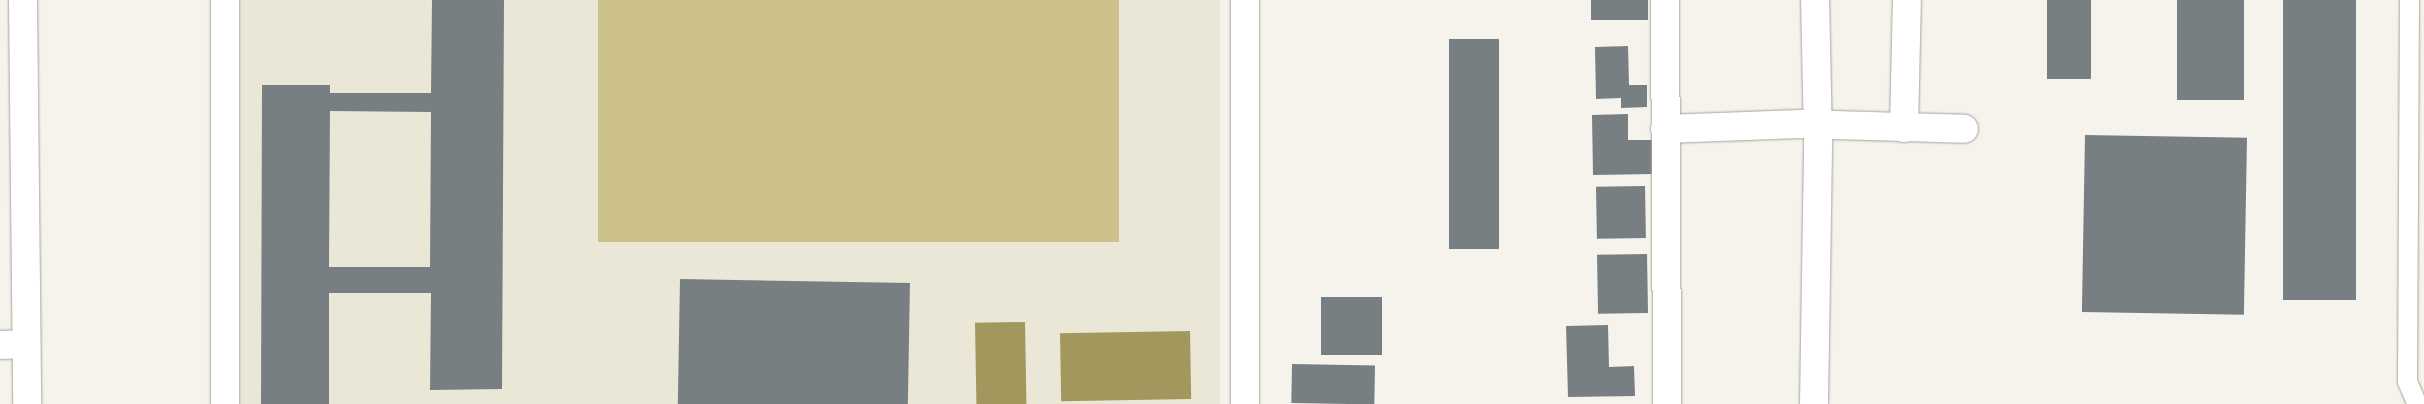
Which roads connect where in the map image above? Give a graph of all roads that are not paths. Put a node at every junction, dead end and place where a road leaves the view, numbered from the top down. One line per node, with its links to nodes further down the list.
1 (23, 0): 12 (street)
2 (225, 0): 14 (street)
3 (1245, 0): 15 (street)
4 (1665, 0): 10 (street)
5 (1815, 0): 8 (street)
6 (1907, 0): 9 (street)
7 (2409, 0): 18 (lane)
8 (1818, 126): 9 (street); 10 (street); 17 (street)
9 (1904, 128): 11 (street)
10 (1665, 129): 16 (street)
11 (1964, 129)
12 (13, 345): 13 (street)
13 (27, 404)
14 (225, 404)
15 (1245, 404)
16 (1666, 404)
17 (1814, 404)
18 (2417, 404)

